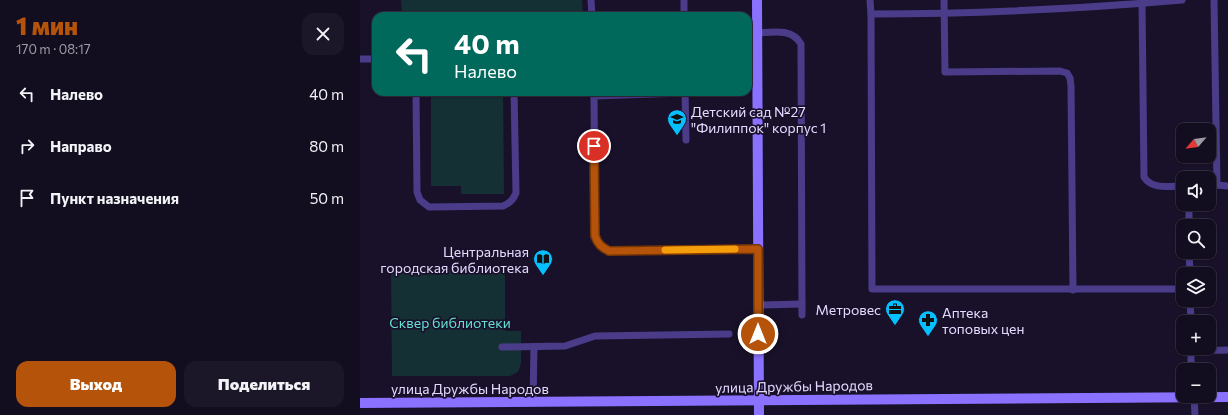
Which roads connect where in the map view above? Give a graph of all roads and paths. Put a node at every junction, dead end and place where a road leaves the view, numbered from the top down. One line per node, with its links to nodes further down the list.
1 (591, 0): 9 (lane)
2 (684, 0): 10 (lane)
3 (757, 0): 13 (street)
4 (870, 0): 11 (lane)
5 (944, 0): 12 (lane)
6 (1182, 0): 8 (lane)
7 (1214, 0): 21 (lane)
8 (1142, 4): 12 (lane); 22 (lane)
9 (592, 12)
10 (684, 12)
11 (871, 14): 12 (lane); 26 (lane)
12 (944, 14): 26 (lane)
13 (758, 33): 24 (street); 27 (lane)
14 (360, 59): 15 (lane)
15 (372, 59)
16 (416, 96): 17 (lane)
17 (514, 96)
18 (594, 96): 24 (lane)
19 (685, 96): 20 (lane)
20 (686, 140)
21 (1217, 185): 23 (lane)
22 (1176, 186)
23 (1228, 186)
24 (758, 249): 28 (street)
25 (1176, 289): 26 (lane)
26 (1073, 290)
27 (802, 304): 28 (lane); 29 (lane)
28 (758, 305): 38 (street)
29 (802, 315)
30 (729, 334): 32 (lane)
31 (502, 347): 32 (lane)
32 (534, 347): 39 (lane)
33 (1216, 350): 34 (lane)
34 (1228, 350)
35 (1176, 396): 38 (street, улица Дружбы Народов)
36 (1216, 397): 37 (street, улица Дружбы Народов)
37 (1228, 397)
38 (759, 400): 39 (street, улица Дружбы Народов); 42 (street)
39 (533, 402): 40 (street, улица Дружбы Народов)
40 (360, 403)
41 (1194, 403): 43 (lane)
42 (759, 415)
43 (1194, 415)

